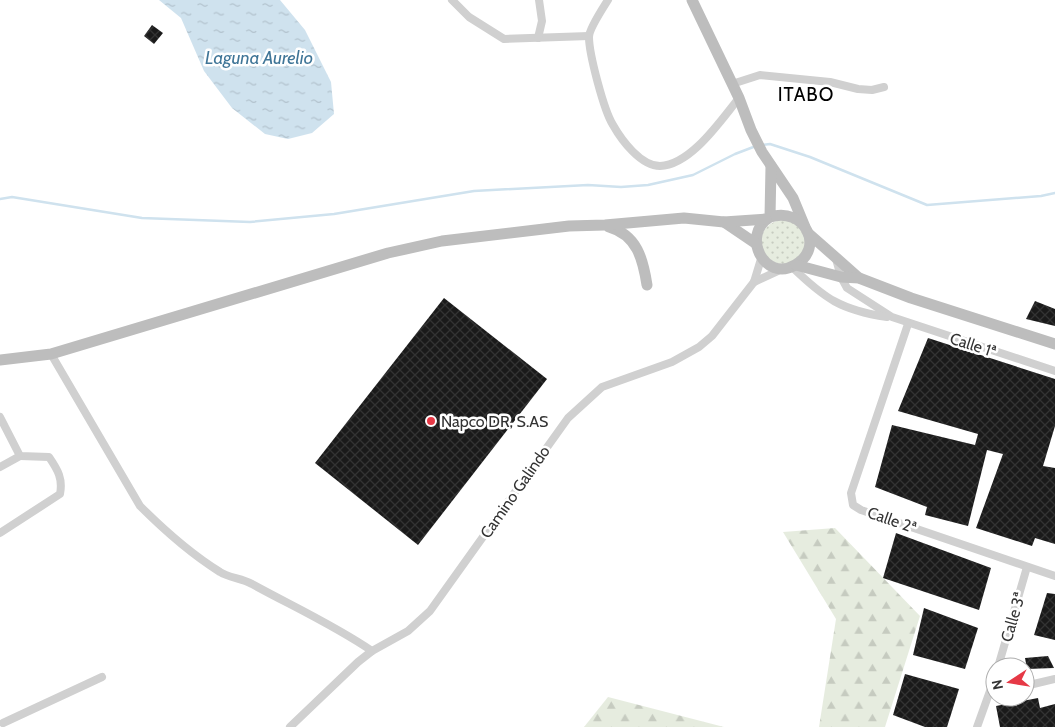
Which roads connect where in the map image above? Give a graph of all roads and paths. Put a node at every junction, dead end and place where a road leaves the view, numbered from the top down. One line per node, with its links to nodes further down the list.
1 (452, 0): 6 (street)
2 (539, 0): 6 (street)
3 (608, 0): 5 (street)
4 (696, 1): 7 (main road)
5 (589, 36): 6 (street); 9 (street)
6 (538, 38)
7 (732, 84): 8 (street); 9 (main road)
8 (884, 87)
9 (739, 98): 10 (main road)
10 (771, 166): 11 (main road); 14 (main road)
11 (768, 218): 12 (main road); 14 (main road); 15 (main road)
12 (724, 222): 13 (main road); 15 (main road)
13 (605, 225): 22 (main road); 26 (main road)
14 (807, 230): 17 (main road); 18 (main road)
15 (755, 243): 16 (main road)
16 (762, 259): 18 (main road); 21 (street, Camino Galindo)
17 (836, 259): 19 (street, Calle 1ª); 20 (main road)
18 (790, 267): 19 (main road); 21 (street, Camino Galindo); 23 (street, Calle 1ª)
19 (841, 277): 20 (main road); 23 (street, Calle 1ª)
20 (858, 278): 25 (main road)
21 (754, 282): 35 (street, Camino Galindo)
22 (647, 285)
23 (892, 317): 24 (street, Calle 1ª)
24 (908, 324): 28 (street, Calle 1ª); 33 (street, Calle 2ª)
25 (1055, 344)
26 (51, 354): 27 (main road); 35 (street)
27 (0, 360)
28 (1055, 371)
29 (0, 418): 30 (street)
30 (20, 456): 31 (street); 32 (street)
31 (0, 467)
32 (0, 533)
33 (1027, 567): 34 (street, Calle 2ª); 36 (street, Calle 3ª)
34 (1055, 576)
35 (372, 651): 42 (street, Camino Galindo)
36 (1001, 657)
37 (102, 677): 41 (street)
38 (1055, 679): 39 (street)
39 (1035, 684)
40 (986, 707): 43 (street)
41 (2, 722)
42 (290, 727)
43 (977, 727)

